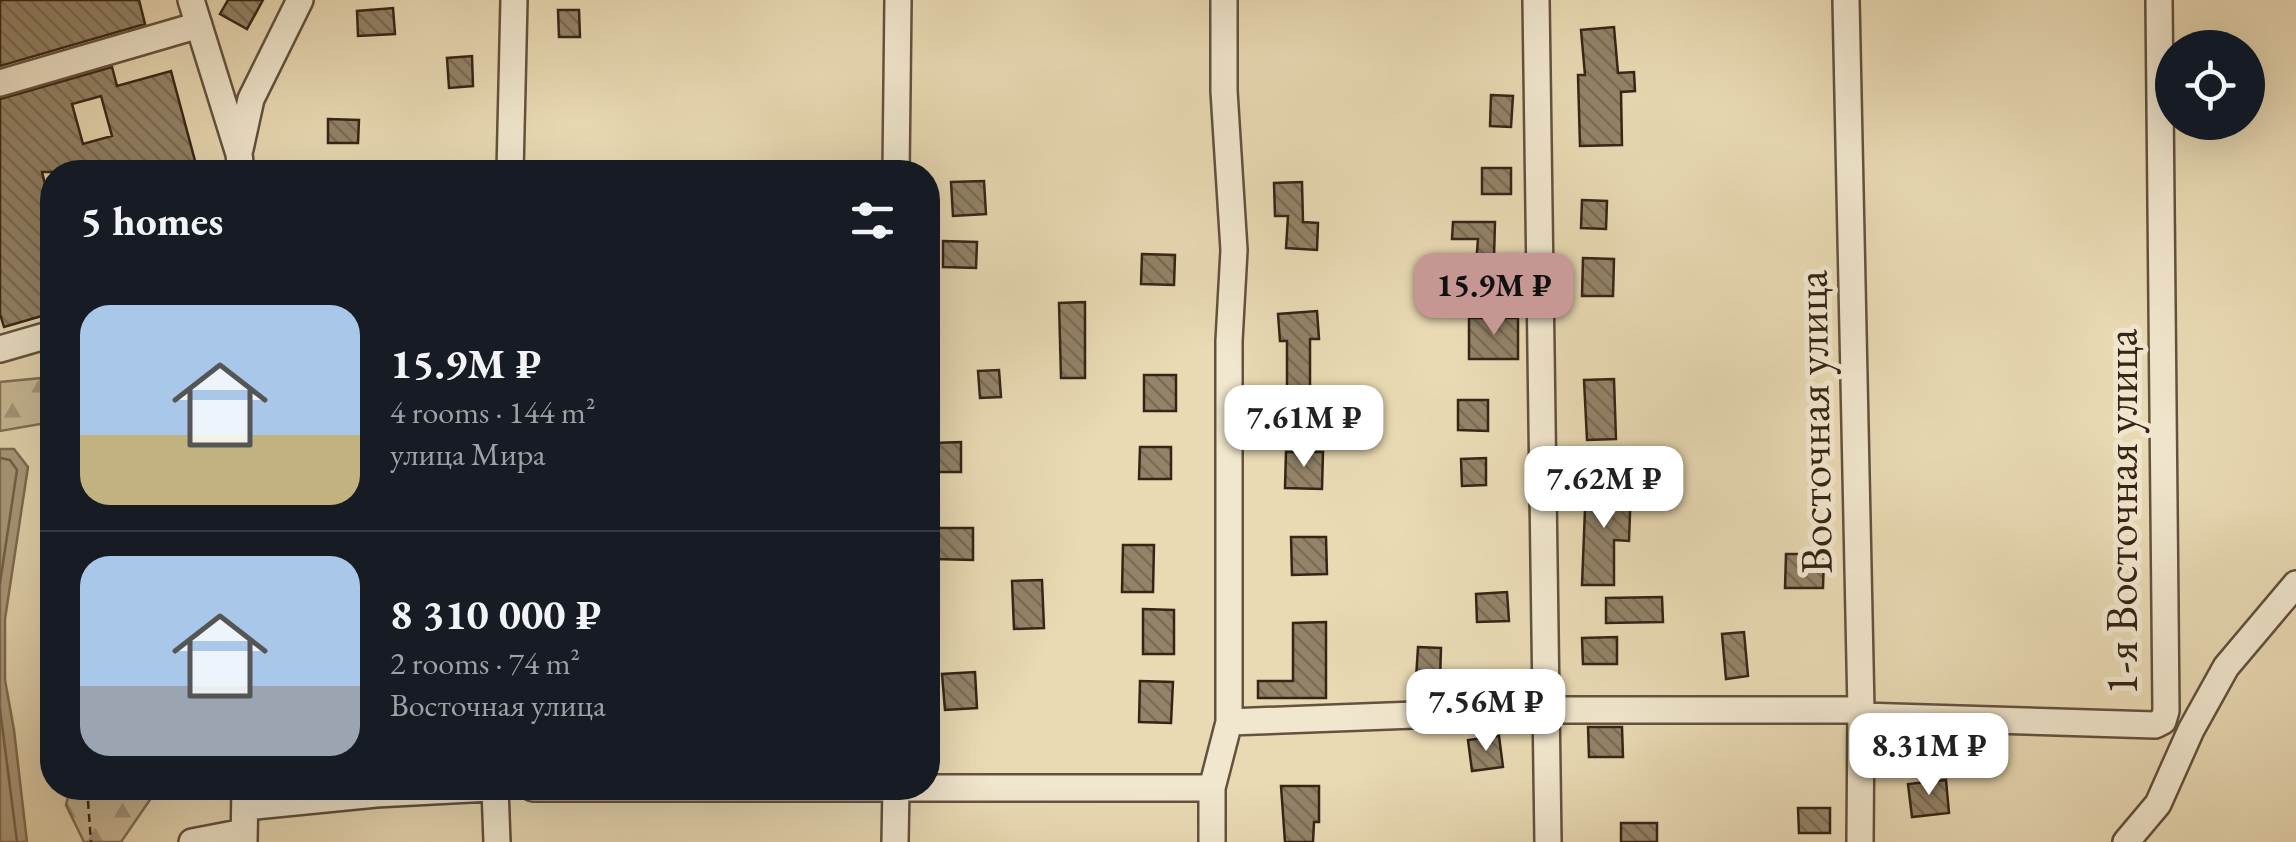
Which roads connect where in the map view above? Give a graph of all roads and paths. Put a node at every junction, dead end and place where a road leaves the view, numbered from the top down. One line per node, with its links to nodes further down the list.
1 (300, 0): 11 (street)
2 (514, 0): 12 (street)
3 (898, 0): 13 (street)
4 (1224, 0): 19 (street)
5 (1536, 0): 17 (street)
6 (1846, 0): 18 (street, Восточная улица)
7 (2159, 0): 18 (street, 1-я Восточная улица)
8 (195, 8): 9 (street); 10 (street)
9 (0, 82)
10 (239, 160)
11 (241, 160)
12 (510, 160)
13 (896, 160)
14 (40, 337): 15 (street)
15 (0, 349)
16 (2296, 584): 34 (street)
17 (1546, 710): 18 (street); 19 (street); 32 (street)
18 (1861, 713): 33 (street, Восточная улица)
19 (1229, 722): 20 (street)
20 (1212, 788): 21 (street); 31 (street)
21 (940, 789)
22 (89, 800): 27 (path)
23 (342, 800): 26 (street)
24 (494, 800): 29 (street)
25 (896, 800): 30 (street)
26 (245, 817): 28 (street)
27 (91, 842)
28 (192, 842)
29 (498, 842)
30 (895, 842)
31 (1212, 842)
32 (1548, 842)
33 (1860, 842)
34 (2126, 842)

